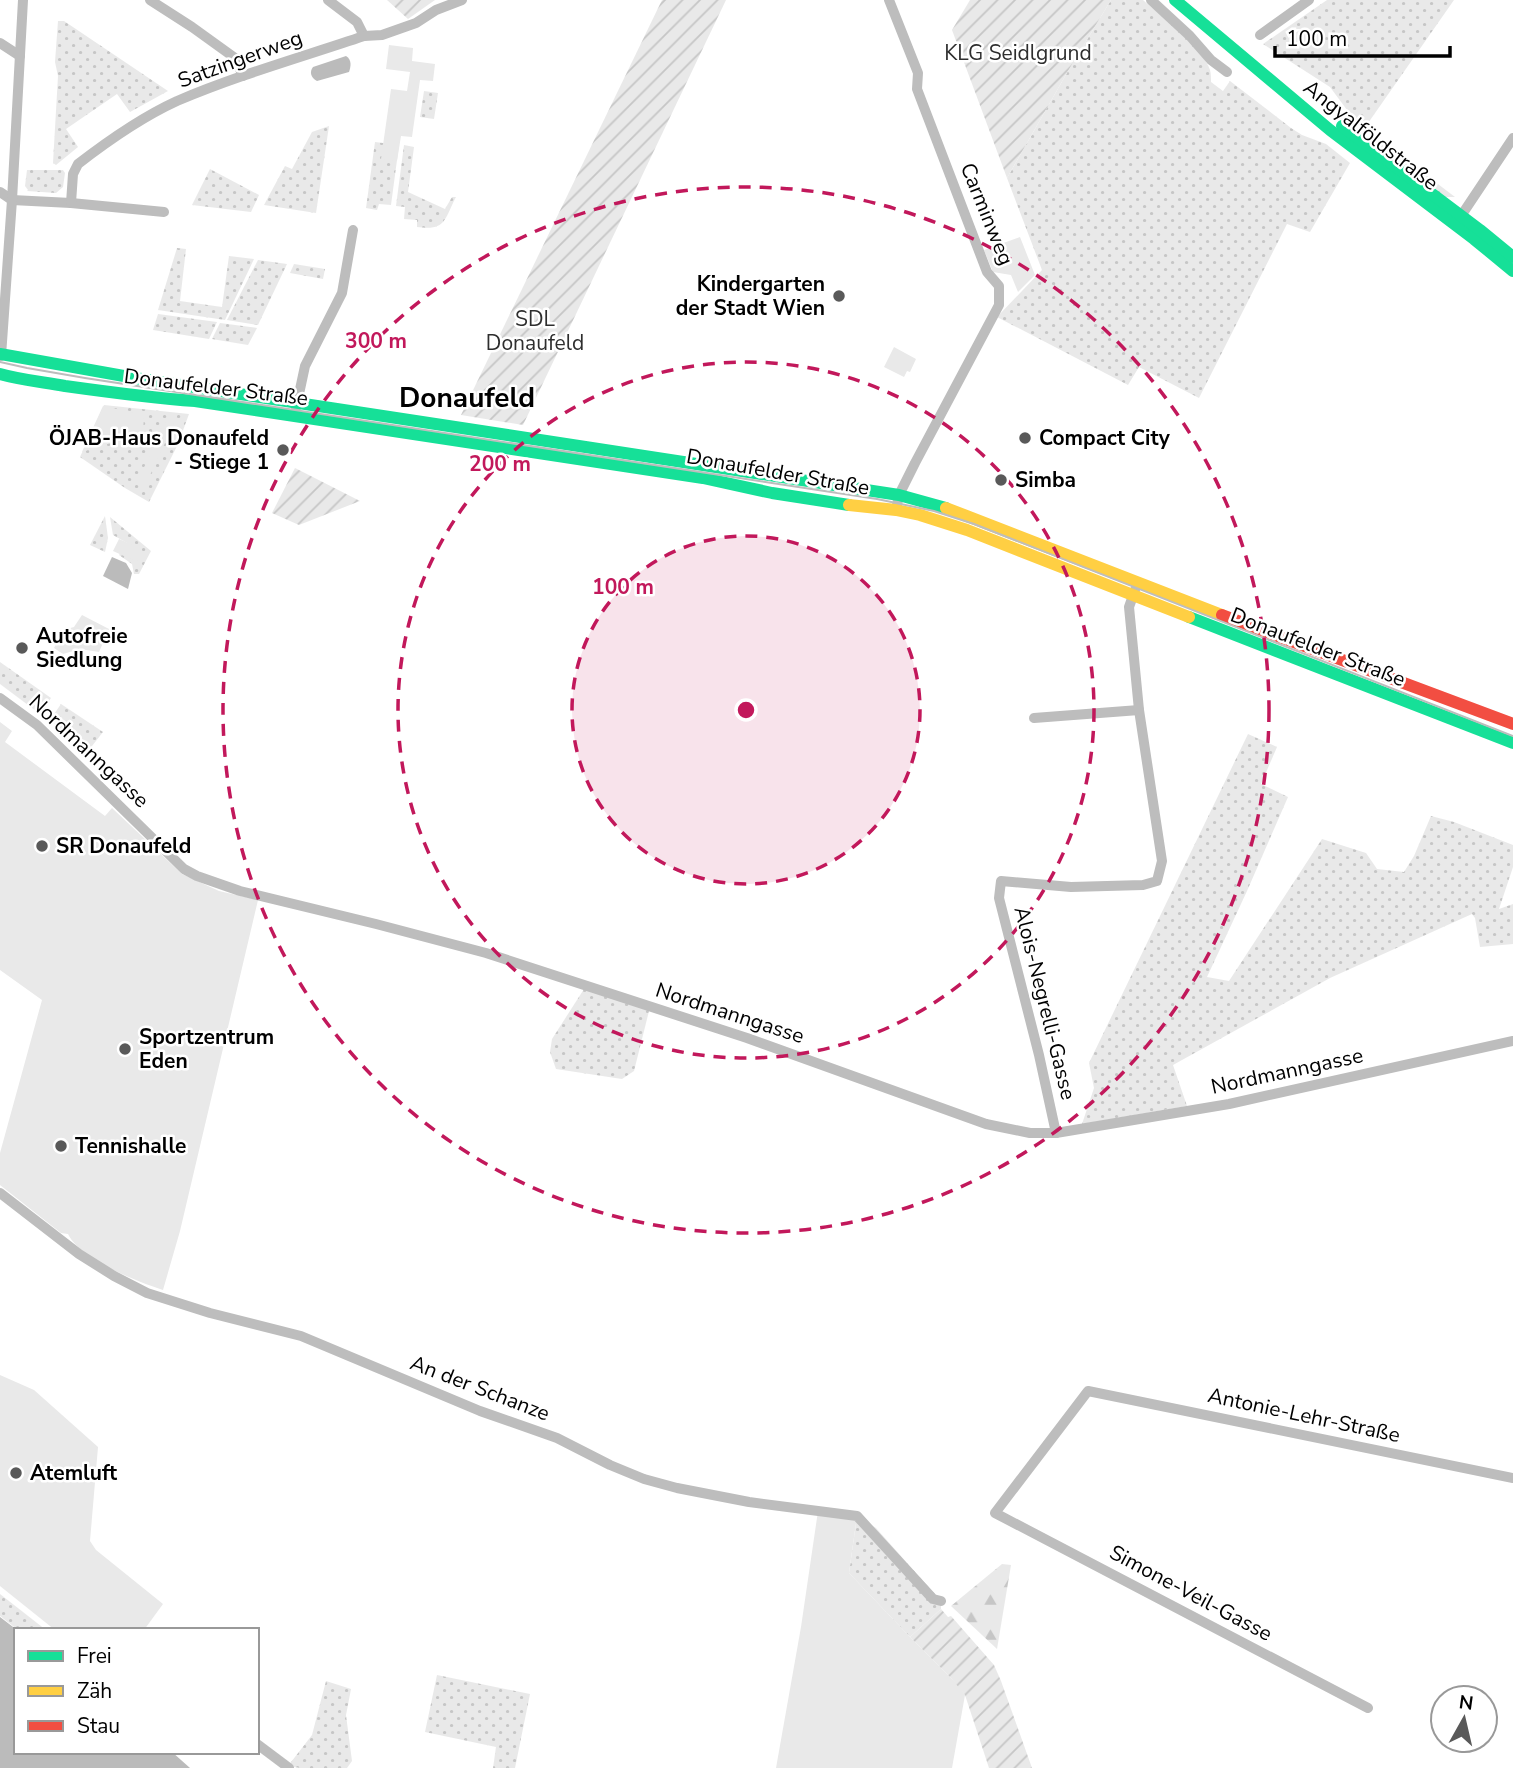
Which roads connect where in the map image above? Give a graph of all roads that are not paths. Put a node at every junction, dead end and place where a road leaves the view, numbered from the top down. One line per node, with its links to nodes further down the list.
1 (23, 0): 13 (street)
2 (150, 0): 15 (street)
3 (328, 0): 11 (street)
4 (462, 0): 11 (street, Satzingerweg)
5 (889, 0): 28 (street, Carminweg)
6 (1151, 0): 14 (street)
7 (1175, 0): 21 (main road, Angyalföldstraße)
8 (1185, 0): 21 (main road, Angyalföldstraße)
9 (1309, 0): 10 (street)
10 (1260, 35)
11 (364, 36): 15 (street, Satzingerweg)
12 (0, 43): 13 (street)
13 (20, 56): 18 (street)
14 (1227, 72)
15 (243, 76): 19 (street, Satzingerweg)
16 (1513, 138): 21 (street)
17 (0, 192): 18 (street)
18 (12, 200): 19 (street); 25 (street)
19 (71, 203): 20 (street)
20 (164, 212)
21 (1458, 220): 23 (main road, Angyalföldstraße); 24 (main road, Angyalföldstraße)
22 (353, 230): 27 (street)
23 (1513, 257)
24 (1513, 271)
25 (1, 357): 27 (main road, Donaufelder Straße)
26 (0, 374): 27 (main road, Donaufelder Straße)
27 (296, 409): 28 (main road, Donaufelder Straße); 29 (main road, Donaufelder Straße)
28 (899, 495): 29 (street, Carminweg); 30 (main road, Donaufelder Straße)
29 (896, 510): 30 (main road, Donaufelder Straße)
30 (1135, 589): 32 (street); 34 (main road, Donaufelder Straße); 35 (main road, Donaufelder Straße)
31 (0, 698): 37 (street, Nordmanngasse)
32 (1139, 710): 33 (street); 37 (street, Alois-Negrelli-Gasse)
33 (1034, 718)
34 (1513, 724)
35 (1513, 743)
36 (1513, 1041): 37 (street, Nordmanngasse)
37 (1056, 1133)
38 (0, 1193): 41 (street, An der Schanze)
39 (1513, 1478): 40 (street, Antonie-Lehr-Straße)
40 (995, 1513): 42 (street, Simone-Veil-Gasse)
41 (941, 1601)
42 (1368, 1709)
43 (259, 1746): 44 (street)
44 (289, 1768)

